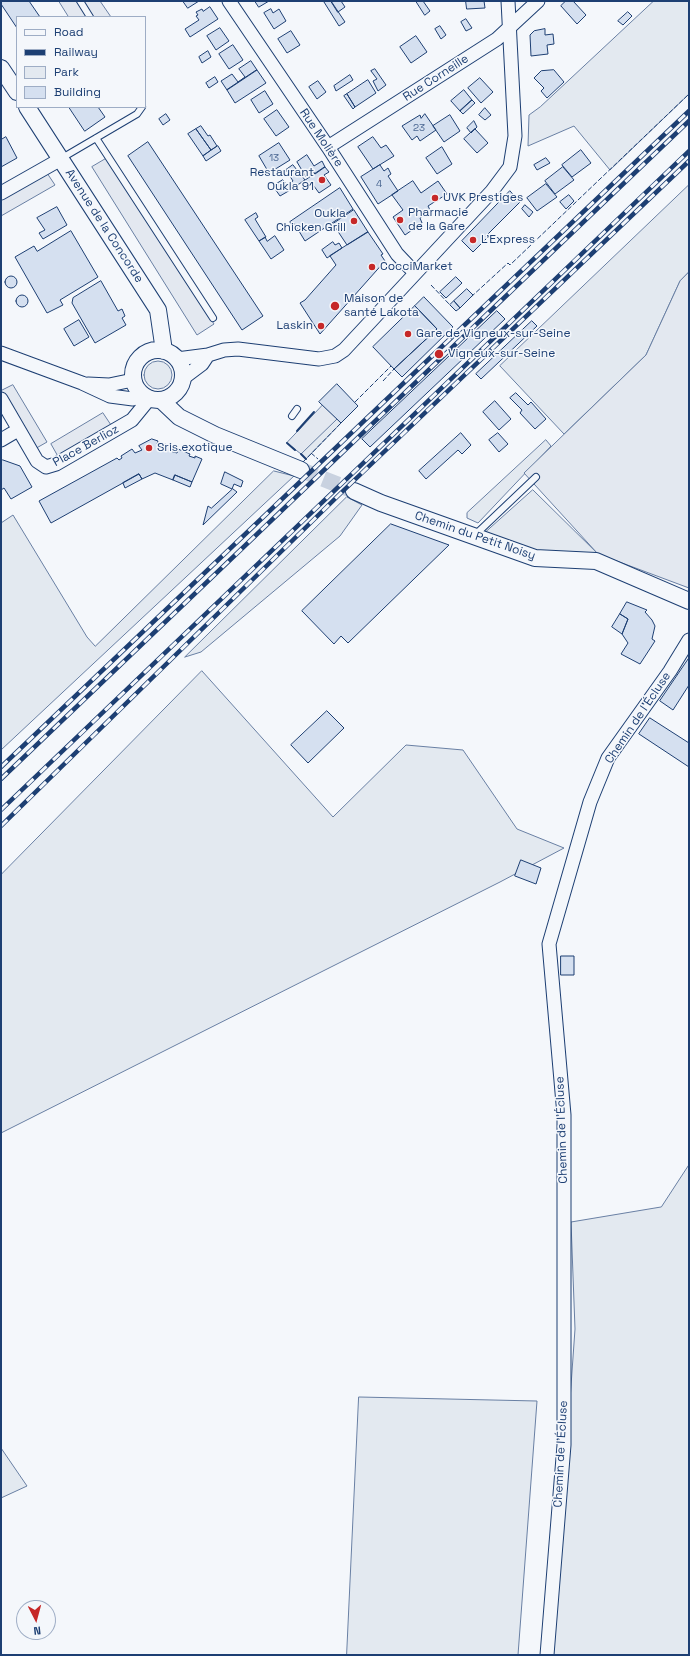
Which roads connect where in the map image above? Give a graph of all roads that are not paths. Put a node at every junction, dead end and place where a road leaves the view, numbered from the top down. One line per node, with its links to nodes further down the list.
1 (80, 1): 5 (lane)
2 (229, 1): 12 (street, Rue Molière)
3 (508, 1): 6 (street)
4 (538, 1): 6 (street, Rue Corneille)
5 (89, 16)
6 (510, 27): 12 (street, Rue Corneille); 15 (street)
7 (1, 68): 8 (street)
8 (16, 90)
9 (28, 108): 13 (street, Avenue de la Concorde)
10 (141, 108): 11 (lane)
11 (96, 138): 13 (lane); 16 (lane)
12 (328, 147): 15 (street, Rue Molière)
13 (61, 159): 14 (street); 19 (street, Avenue de la Concorde)
14 (1, 193)
15 (415, 273): 18 (street)
16 (213, 318)
17 (1, 353): 22 (street)
18 (208, 354): 19 (street); 20 (street)
19 (170, 355): 20 (street); 21 (street)
20 (182, 379): 23 (street)
21 (133, 380): 22 (street); 23 (street)
22 (82, 383): 23 (street)
23 (151, 398): 27 (street, Place Berlioz); 29 (street)
24 (1, 399): 27 (street, Place Berlioz)
25 (297, 409): 26 (lane)
26 (292, 416)
27 (18, 430): 28 (street)
28 (1, 440)
29 (301, 470)
30 (536, 477): 32 (lane)
31 (354, 491): 32 (street, Chemin du Petit Noisy)
32 (474, 536): 33 (street, Chemin du Petit Noisy)
33 (689, 601)
34 (689, 640): 35 (street, Chemin de l'Écluse)
35 (546, 1655)

